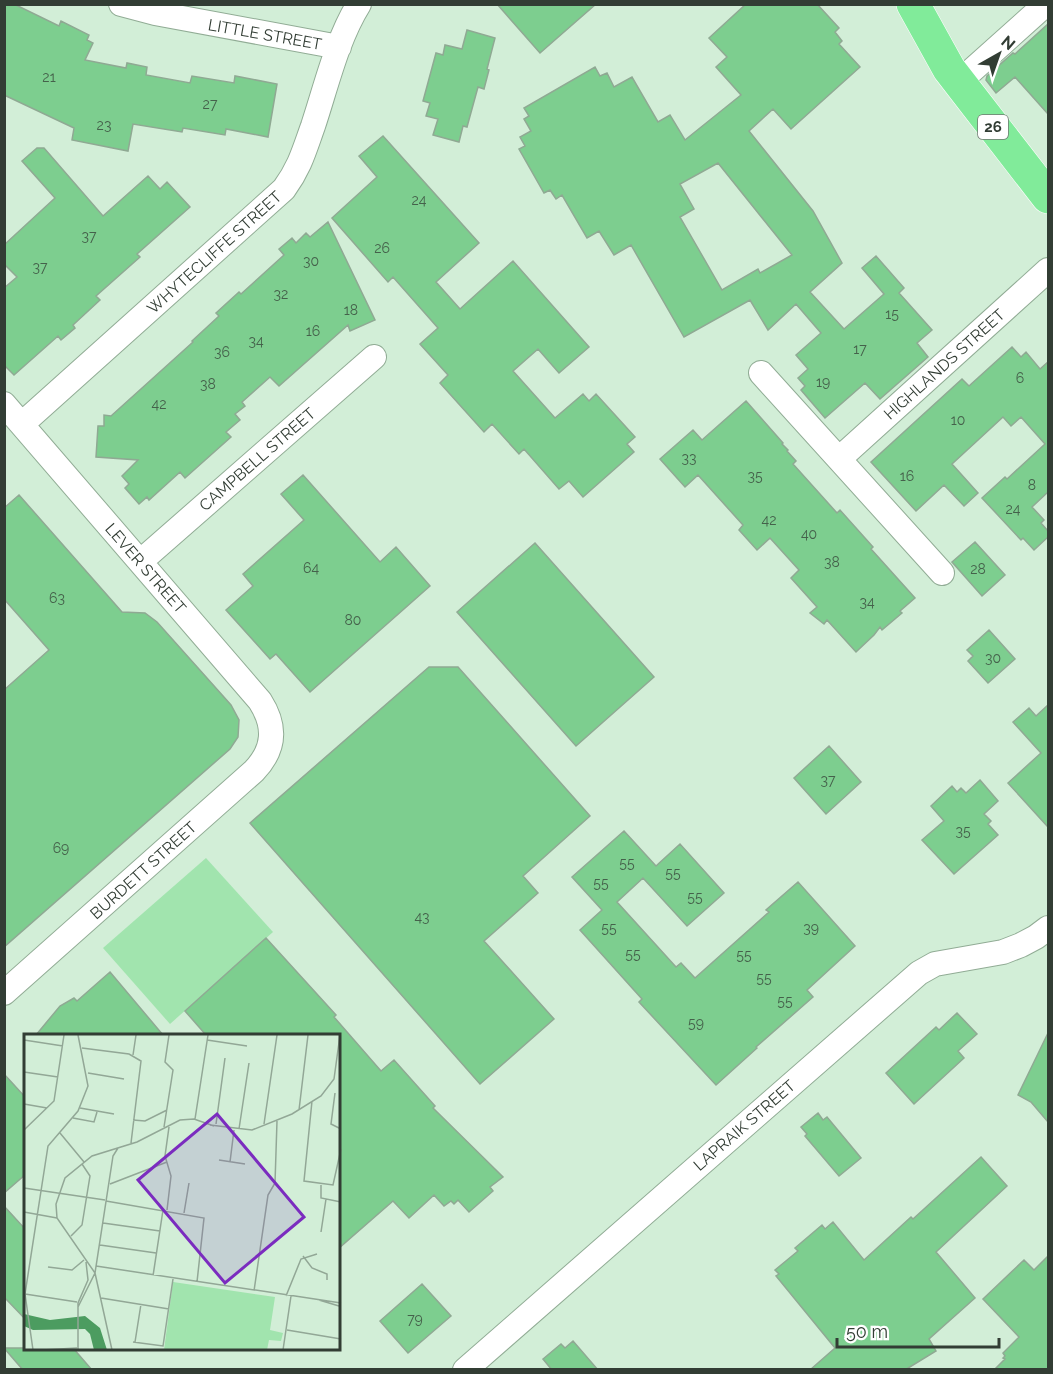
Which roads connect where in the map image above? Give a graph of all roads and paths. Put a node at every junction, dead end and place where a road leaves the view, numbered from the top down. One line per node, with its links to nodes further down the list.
1 (121, 4): 6 (street, LITTLE STREET)
2 (359, 4): 6 (street, WHYTECLIFFE STREET)
3 (888, 4): 7 (highway, 26)
4 (913, 4): 7 (highway, 26)
5 (1046, 4): 7 (street)
6 (339, 47): 13 (street, WHYTECLIFFE STREET)
7 (954, 76): 8 (highway, 26)
8 (1048, 197)
9 (1048, 270): 14 (street, HIGHLANDS STREET)
10 (374, 357): 15 (street, CAMPBELL STREET)
11 (761, 373): 14 (street)
12 (4, 404): 13 (street, LEVER STREET)
13 (22, 424): 15 (street, LEVER STREET)
14 (839, 459): 16 (street)
15 (141, 561): 17 (street, LEVER STREET)
16 (942, 573)
17 (271, 740): 19 (street, BURDETT STREET)
18 (1048, 928): 20 (street, LAPRAIK STREET)
19 (4, 993)
20 (465, 1370)

